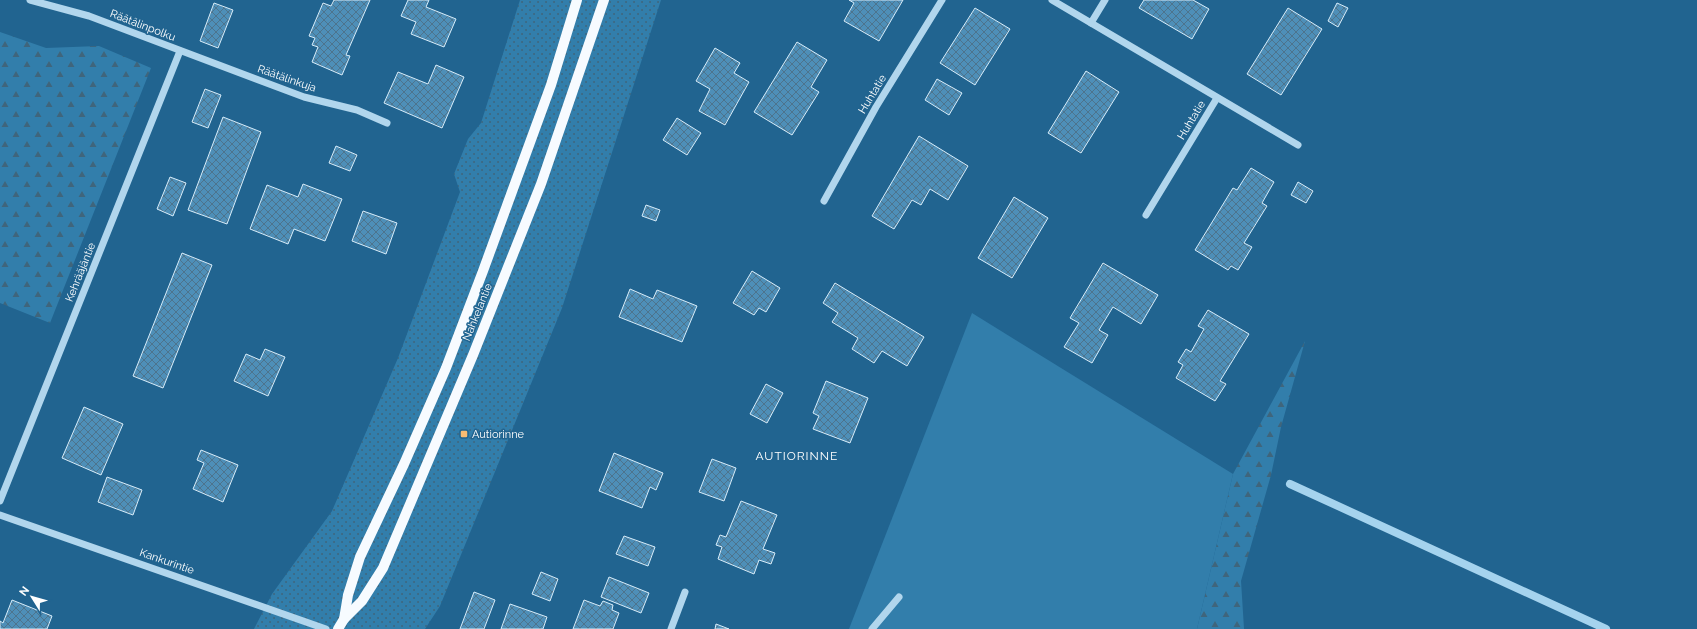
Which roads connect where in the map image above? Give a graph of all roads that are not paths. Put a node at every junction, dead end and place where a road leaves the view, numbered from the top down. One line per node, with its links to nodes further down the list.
1 (30, 0): 8 (street, Räätälinpolku)
2 (577, 0): 18 (main road, Nahkelantie)
3 (604, 0): 18 (main road, Nahkelantie)
4 (942, 0): 12 (street, Huhtatie)
5 (1052, 0): 7 (street, Huhtatie)
6 (1105, 0): 7 (street)
7 (1091, 23): 9 (street, Huhtatie)
8 (180, 51): 10 (street, Räätälinkuja); 14 (street, Kehrääjäntie)
9 (1217, 98): 11 (street, Huhtatie); 13 (street, Huhtatie)
10 (387, 123)
11 (1298, 145)
12 (824, 201)
13 (1146, 215)
14 (0, 501)
15 (0, 516): 19 (street, Kankurintie)
16 (685, 592): 21 (street)
17 (899, 597): 22 (street)
18 (344, 619): 20 (main road, Nahkelantie)
19 (326, 629)
20 (338, 629)
21 (671, 629)
22 (872, 629)

